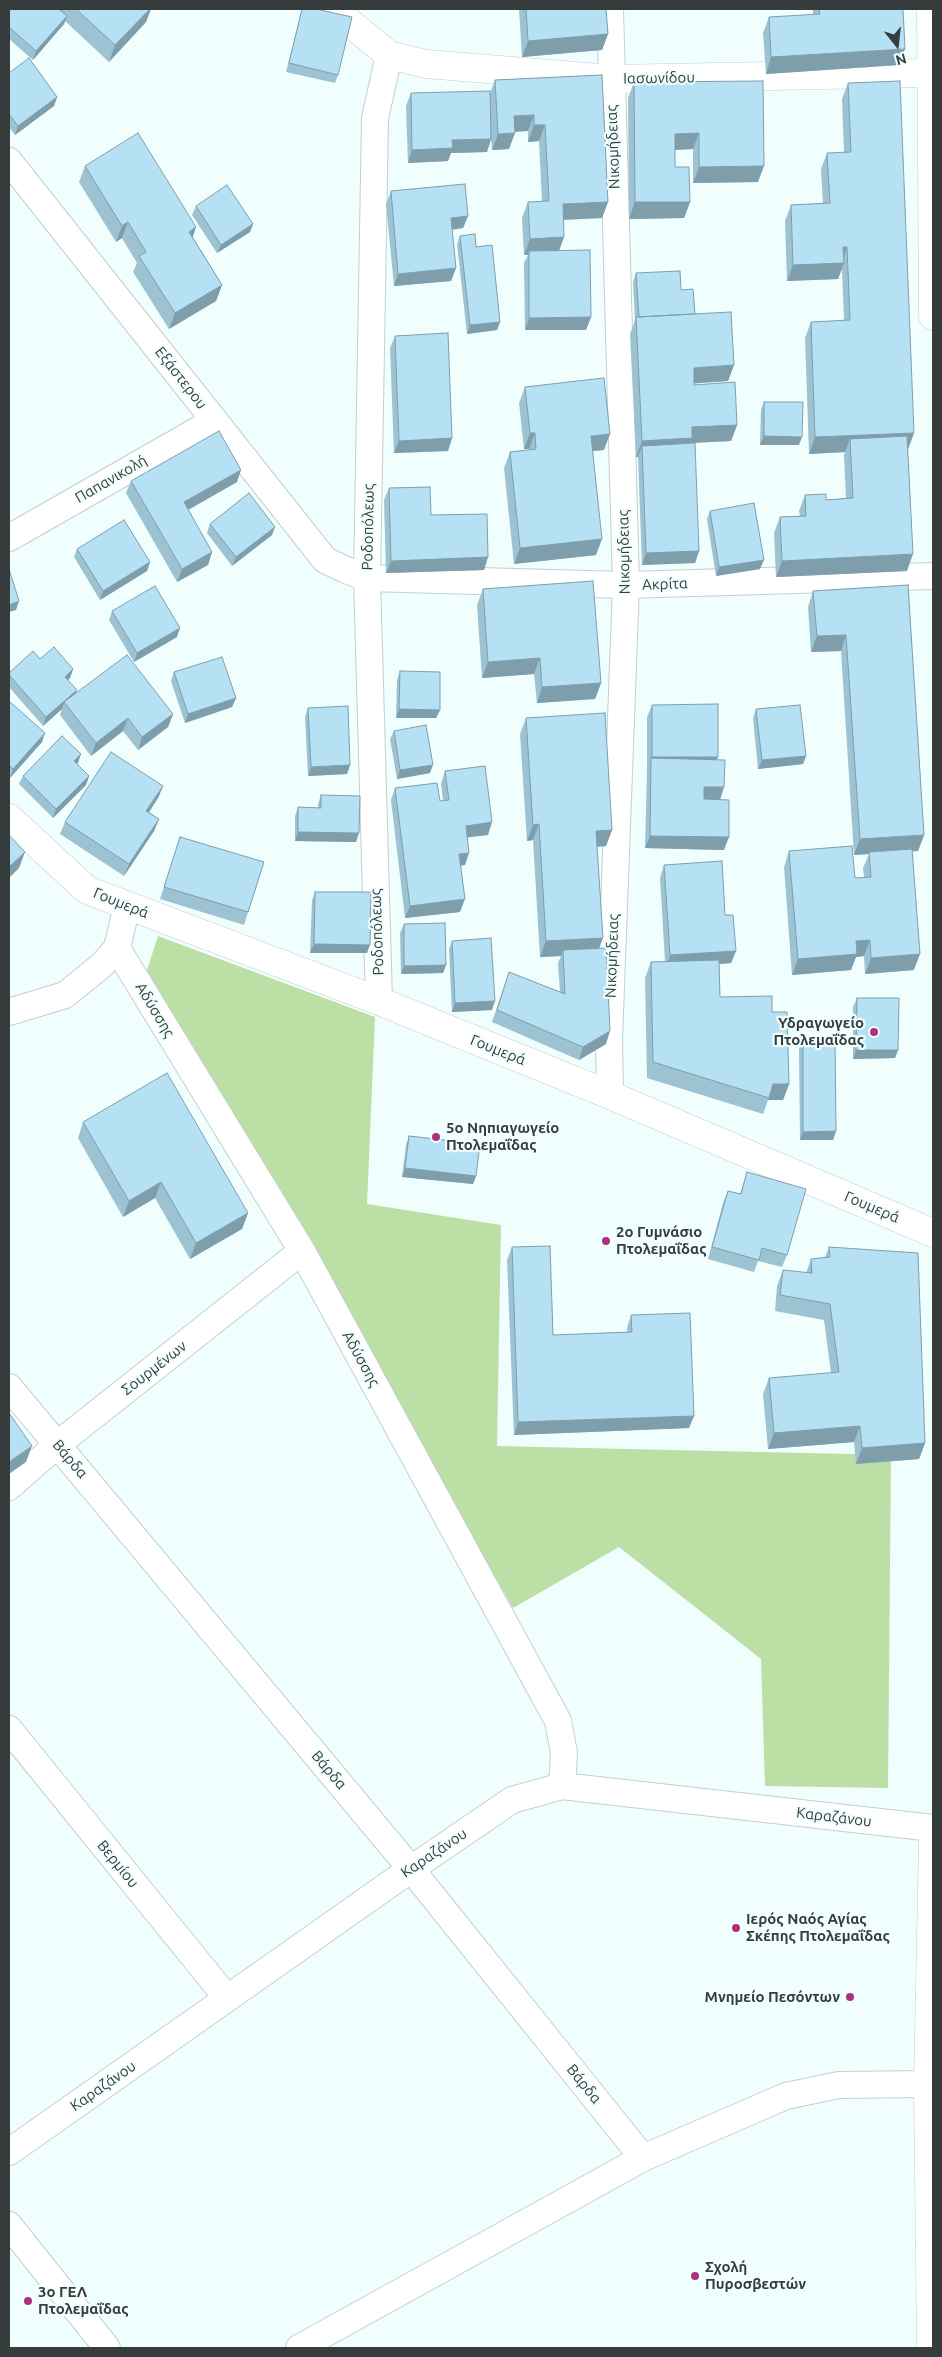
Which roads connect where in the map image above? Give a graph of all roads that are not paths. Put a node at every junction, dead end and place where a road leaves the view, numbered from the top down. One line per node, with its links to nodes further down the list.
1 (334, 9): 4 (street)
2 (610, 9): 6 (street, Νικομήδειας)
3 (931, 9): 5 (street)
4 (389, 55): 6 (street, Ιασωνίδου); 12 (street, Ροδοπόλεως)
5 (930, 73): 6 (street, Ιασωνίδου); 8 (street)
6 (611, 79): 13 (street, Νικομήδειας)
7 (9, 161): 9 (street, Εξάστερου)
8 (933, 316)
9 (214, 421): 10 (street, Παπανικολή); 12 (street, Εξάστερου)
10 (9, 538)
11 (933, 576): 13 (street, Ακρίτα)
12 (367, 578): 13 (street, Ακρίτα); 17 (street, Ροδοπόλεως)
13 (626, 585): 19 (street, Νικομήδειας)
14 (9, 818): 15 (street, Γουμερά)
15 (127, 906): 16 (street); 17 (street, Γουμερά)
16 (117, 948): 18 (street); 21 (street, Αδύσσης)
17 (378, 1001): 19 (street, Γουμερά)
18 (9, 1012)
19 (610, 1095): 20 (street, Γουμερά)
20 (933, 1233)
21 (302, 1251): 23 (street, Σουρμένων); 26 (street, Αδύσσης)
22 (9, 1387): 23 (street, Βάρδα)
23 (58, 1444): 24 (street, Σουρμένων); 29 (street, Βάρδα)
24 (9, 1487)
25 (9, 1729): 30 (street, Βερμίου)
26 (562, 1786): 27 (street, Καραζάνου); 29 (street, Καραζάνου)
27 (933, 1828)
28 (933, 1842): 31 (street)
29 (411, 1869): 30 (street, Καραζάνου); 33 (street, Βάρδα)
30 (227, 1998): 32 (street, Καραζάνου)
31 (928, 2084): 33 (street); 37 (street)
32 (9, 2152)
33 (643, 2158): 36 (street)
34 (9, 2225): 35 (street)
35 (107, 2348)
36 (299, 2348)
37 (931, 2348)

